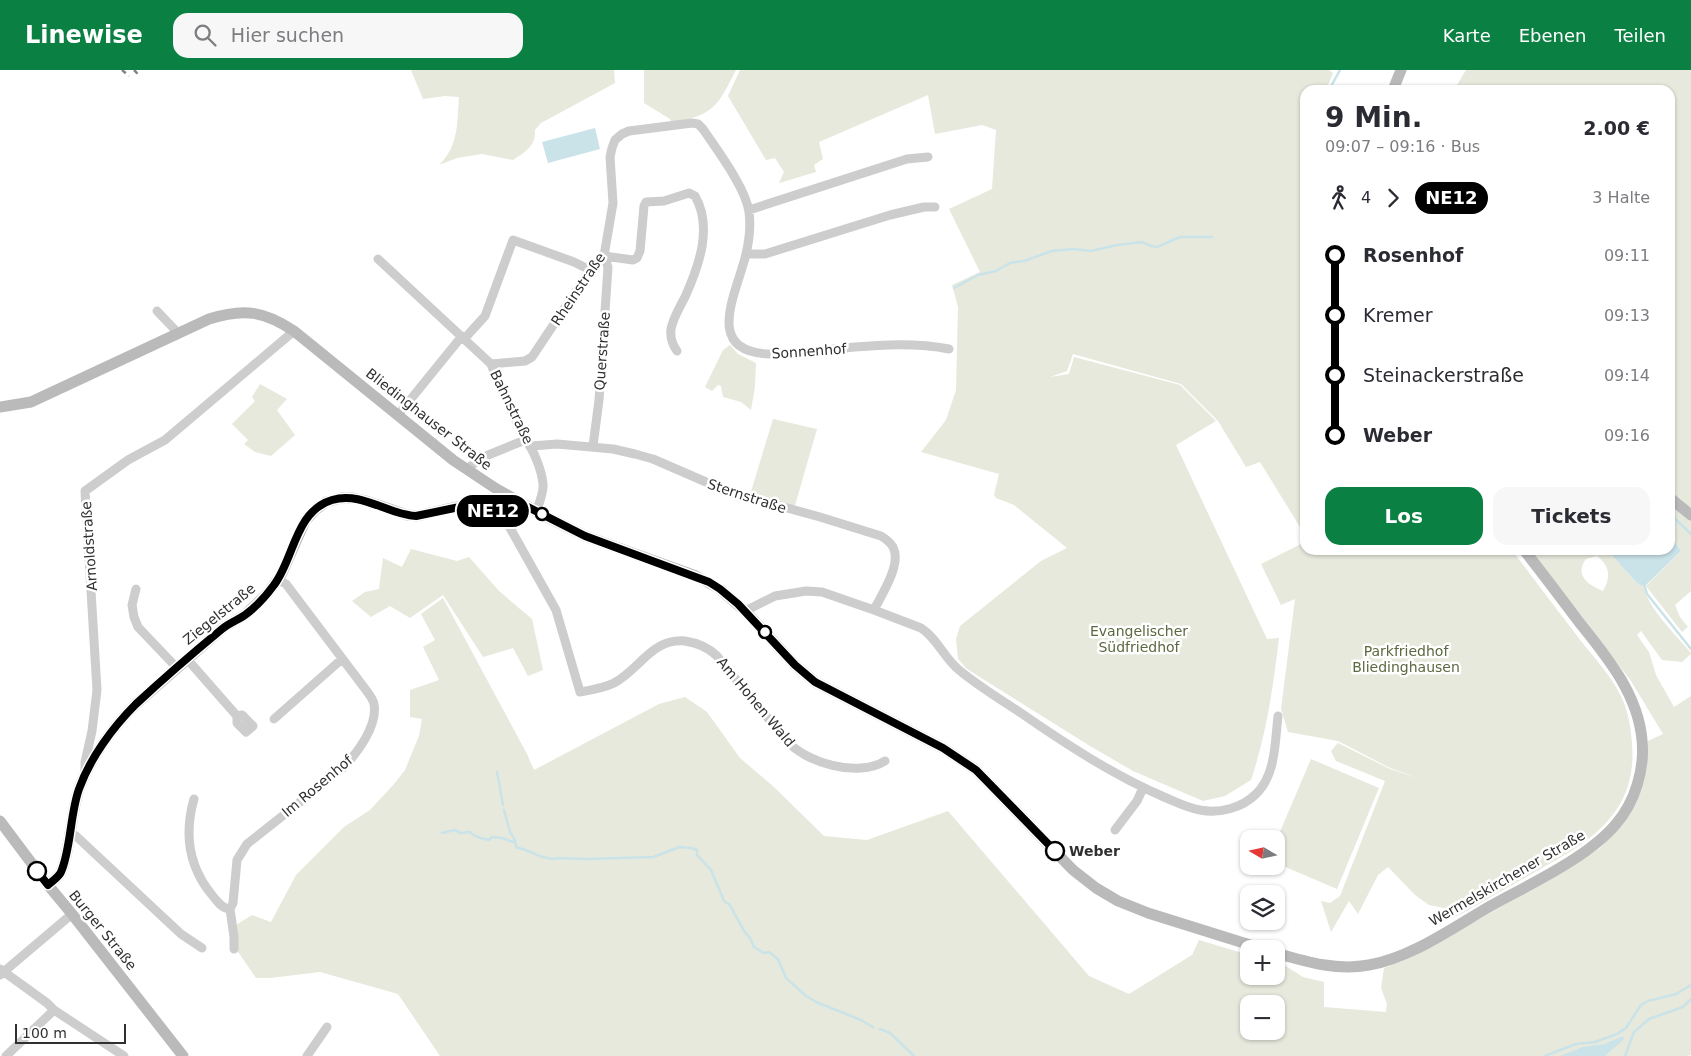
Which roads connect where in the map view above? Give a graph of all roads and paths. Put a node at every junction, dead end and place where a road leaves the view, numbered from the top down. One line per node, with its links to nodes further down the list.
1 (1400, 70): 2 (main road)
2 (1395, 85)
3 (698, 124): 6 (street, Sonnenhof); 8 (street, Rheinstraße)
4 (928, 157): 6 (street)
5 (935, 207): 7 (street)
6 (749, 210): 7 (street, Sonnenhof)
7 (746, 254): 15 (street, Sonnenhof)
8 (604, 256): 10 (street, Rheinstraße); 16 (street); 21 (street, Querstraße)
9 (378, 259): 14 (street, Bahnstraße)
10 (590, 270): 14 (street); 17 (street, Rheinstraße)
11 (157, 312): 13 (street)
12 (294, 331): 13 (main road, Bliedinghauser Straße); 19 (main road, Bliedinghauser Straße); 40 (street, Arnoldstraße)
13 (178, 333): 18 (main road, Bliedinghauser Straße)
14 (463, 337): 17 (street, Bahnstraße); 19 (street)
15 (949, 349)
16 (677, 350)
17 (491, 364): 20 (street, Bahnstraße)
18 (0, 407)
19 (398, 415): 22 (main road, Bliedinghauser Straße)
20 (529, 443): 21 (street, Sternstraße); 22 (street, Sternstraße); 25 (street, Bahnstraße)
21 (593, 446): 31 (street, Sternstraße)
22 (467, 469): 24 (main road, Bliedinghauser Straße)
23 (1675, 502): 27 (main road)
24 (520, 503): 25 (main road, Bliedinghauser Straße); 26 (main road)
25 (536, 512): 32 (main road, Bliedinghauser Straße)
26 (504, 514): 29 (main road, Ziegelstraße); 39 (street, Am Hohen Wald)
27 (1691, 515)
28 (1528, 555): 52 (main road, Wermelskirchener Straße)
29 (278, 580): 33 (main road, Ziegelstraße); 34 (street, Im Rosenhof)
30 (136, 589): 35 (street)
31 (874, 610): 32 (street); 41 (street)
32 (745, 611): 49 (main road)
33 (187, 659): 35 (main road, Ziegelstraße); 36 (street)
34 (342, 659): 38 (street); 47 (street, Im Rosenhof)
35 (177, 668): 40 (main road, Ziegelstraße)
36 (237, 716)
37 (1278, 716): 41 (street)
38 (274, 719)
39 (885, 761)
40 (85, 775): 45 (main road, Ziegelstraße)
41 (1143, 788): 44 (street)
42 (194, 800): 47 (street)
43 (0, 822): 46 (main road, Burger Straße)
44 (1115, 830)
45 (69, 833): 46 (main road, Ziegelstraße); 50 (street)
46 (48, 885): 48 (main road, Burger Straße)
47 (230, 909): 51 (street, Im Rosenhof)
48 (72, 914): 53 (street); 58 (main road, Burger Straße)
49 (1240, 942)
50 (202, 948)
51 (234, 949)
52 (1285, 955)
53 (1, 972): 54 (street)
54 (54, 1010): 56 (street); 57 (street)
55 (327, 1028): 59 (street)
56 (6, 1056)
57 (124, 1056)
58 (183, 1056)
59 (307, 1056)

